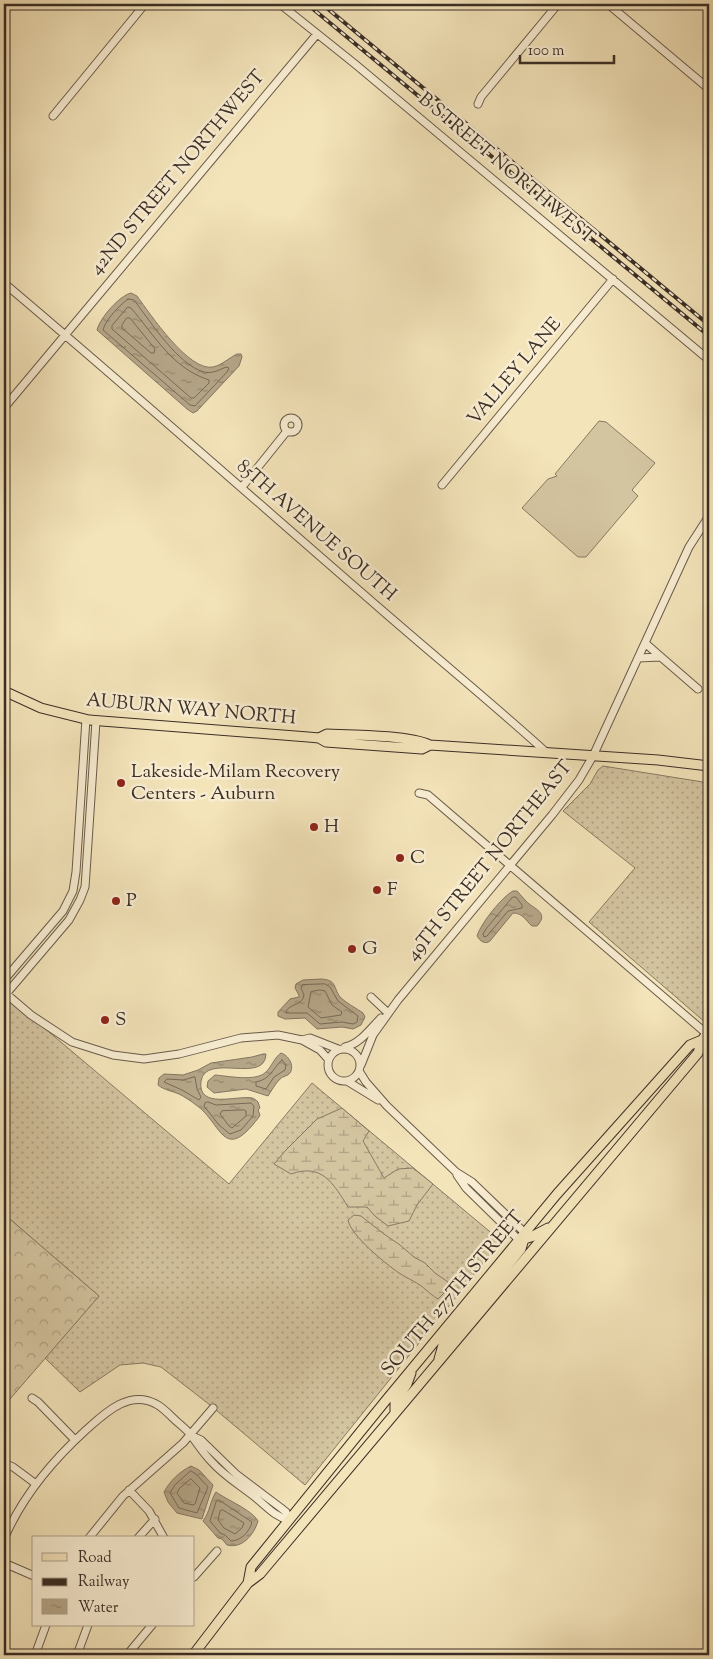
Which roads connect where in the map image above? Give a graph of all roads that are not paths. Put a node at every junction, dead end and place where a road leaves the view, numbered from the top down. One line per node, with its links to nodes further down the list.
1 (145, 4): 8 (street)
2 (280, 4): 5 (street, B STREET NORTHWEST)
3 (558, 4): 7 (street)
4 (608, 4): 6 (street)
5 (317, 34): 9 (street, B STREET NORTHWEST); 11 (street, 42ND STREET NORTHWEST)
6 (709, 89)
7 (478, 104)
8 (53, 116)
9 (613, 279): 12 (street, B STREET NORTHWEST); 15 (street, VALLEY LANE)
10 (4, 284): 11 (street, 85TH AVENUE SOUTH)
11 (64, 334): 13 (street, 42ND STREET NORTHWEST); 16 (street, 85TH AVENUE SOUTH)
12 (709, 360)
13 (4, 408)
14 (286, 431): 16 (street)
15 (442, 485)
16 (242, 487): 27 (street, 85TH AVENUE SOUTH)
17 (709, 516): 18 (street, 49TH STREET NORTHEAST)
18 (645, 643): 19 (street); 20 (street, 49TH STREET NORTHEAST)
19 (661, 657): 20 (street); 21 (street)
20 (638, 658): 28 (street, 49TH STREET NORTHEAST)
21 (698, 689)
22 (4, 691): 23 (main road, AUBURN WAY NORTH)
23 (86, 719): 24 (main road, AUBURN WAY NORTH); 32 (street)
24 (96, 721): 25 (main road, AUBURN WAY NORTH); 33 (street)
25 (320, 739): 26 (main road, AUBURN WAY NORTH); 26 (main road, AUBURN WAY NORTH)
26 (430, 744): 27 (main road, AUBURN WAY NORTH)
27 (546, 752): 28 (main road, AUBURN WAY NORTH)
28 (593, 756): 29 (main road, AUBURN WAY NORTH); 31 (street, 49TH STREET NORTHEAST)
29 (709, 766)
30 (419, 793): 31 (street)
31 (510, 865): 35 (street, 49TH STREET NORTHEAST); 37 (street)
32 (4, 980)
33 (5, 993): 38 (street)
34 (371, 997): 36 (street)
35 (398, 1000): 36 (street, 49TH STREET NORTHEAST); 41 (street, 49TH STREET NORTHEAST)
36 (387, 1012): 39 (street, 49TH STREET NORTHEAST)
37 (706, 1035): 44 (main road, SOUTH 277TH STREET); 45 (main road, SOUTH 277TH STREET)
38 (302, 1040): 39 (street); 40 (street)
39 (340, 1049): 40 (street); 41 (street)
40 (328, 1059): 42 (street)
41 (360, 1068): 42 (street); 43 (street)
42 (347, 1081): 43 (street)
43 (387, 1106): 45 (street)
44 (559, 1218): 45 (main road); 46 (main road, SOUTH 277TH STREET)
45 (523, 1237): 46 (main road); 47 (main road, SOUTH 277TH STREET)
46 (438, 1362): 50 (main road, SOUTH 277TH STREET)
47 (413, 1368): 50 (main road); 58 (main road, SOUTH 277TH STREET)
48 (32, 1398): 52 (street)
49 (213, 1408): 51 (street)
50 (396, 1412): 53 (main road, SOUTH 277TH STREET)
51 (190, 1434): 52 (street); 56 (street); 58 (street)
52 (76, 1440): 55 (street)
53 (359, 1456): 58 (main road); 66 (main road, SOUTH 277TH STREET)
54 (4, 1462): 55 (street)
55 (36, 1484): 62 (street)
56 (130, 1490): 57 (street); 59 (street)
57 (155, 1519): 60 (street); 61 (street)
58 (289, 1520): 66 (main road); 68 (main road, SOUTH 277TH STREET)
59 (91, 1536)
60 (140, 1536)
61 (163, 1536)
62 (4, 1539)
63 (217, 1551): 65 (street)
64 (4, 1563): 67 (street)
65 (195, 1571)
66 (260, 1574): 68 (main road, SOUTH 277TH STREET)
67 (32, 1575)
68 (248, 1583): 75 (main road, SOUTH 277TH STREET)
69 (46, 1626): 72 (street)
70 (88, 1626): 73 (street)
71 (151, 1626): 74 (street)
72 (35, 1655)
73 (77, 1655)
74 (127, 1655)
75 (193, 1655)

